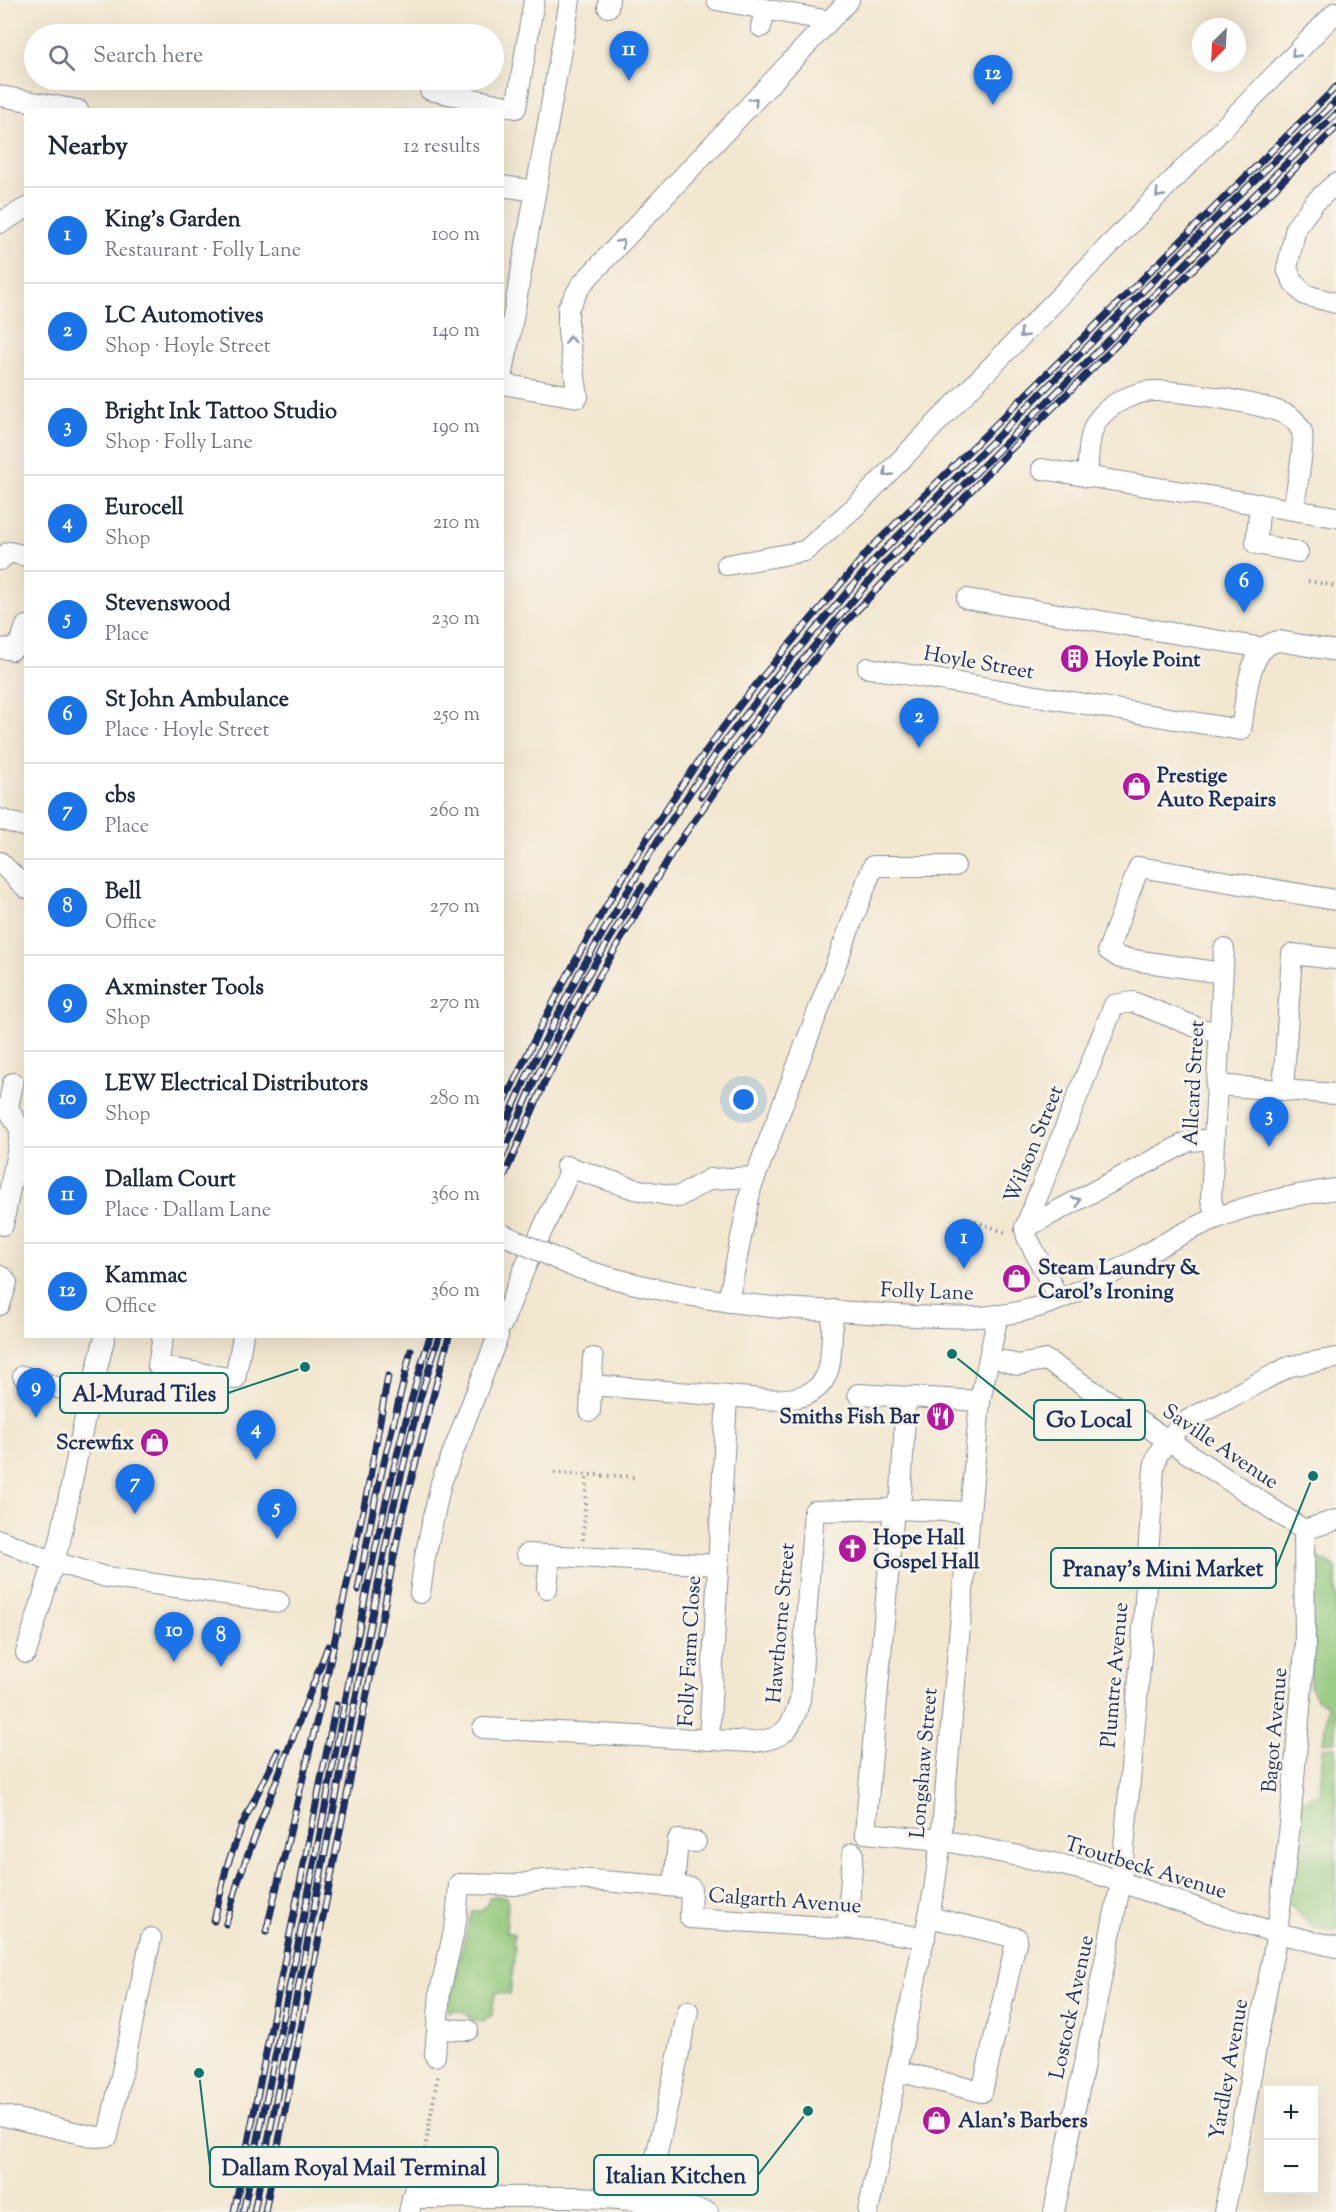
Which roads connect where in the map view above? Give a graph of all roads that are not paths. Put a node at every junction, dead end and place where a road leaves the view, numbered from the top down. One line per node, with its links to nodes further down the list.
1 (534, 0): 7 (street)
2 (570, 0): 12 (street)
3 (717, 0): 6 (street)
4 (849, 0): 6 (street)
5 (1336, 12): 26 (street, one-way to 26)
6 (829, 21): 17 (street, one-way to 6)
7 (430, 90)
8 (0, 96): 9 (street)
9 (55, 108)
10 (1336, 183): 15 (street)
11 (504, 186): 12 (street)
12 (535, 191): 16 (street)
13 (24, 209): 14 (street)
14 (0, 223)
15 (1336, 303)
16 (504, 368)
17 (504, 384)
18 (1042, 469): 19 (street)
19 (1086, 477): 20 (street); 21 (street)
20 (1260, 504): 21 (street); 23 (street)
21 (1293, 510): 22 (street)
22 (1336, 517)
23 (1298, 552)
24 (24, 556): 25 (street)
25 (0, 561)
26 (727, 565)
27 (967, 599): 30 (street)
28 (24, 632): 29 (street)
29 (0, 648)
30 (1263, 648): 31 (street); 32 (street, Hoyle Street)
31 (1336, 651)
32 (868, 668)
33 (0, 819): 34 (street)
34 (24, 826)
35 (0, 862): 37 (street)
36 (955, 866): 48 (street)
37 (24, 886)
38 (1336, 900): 41 (street)
39 (1224, 949): 41 (street, Allcard Street)
40 (1336, 959): 45 (street)
41 (1222, 973): 42 (street, Allcard Street)
42 (1220, 1031): 44 (street, Allcard Street); 52 (street, Wilson Street)
43 (13, 1082): 51 (street)
44 (1216, 1085): 45 (street); 47 (street, Allcard Street)
45 (1282, 1090): 46 (street)
46 (1336, 1094)
47 (1214, 1139): 50 (street, Allcard Street); 52 (street, one-way to 47)
48 (755, 1177): 56 (street); 60 (street)
49 (1336, 1189): 50 (street, Folly Lane)
50 (1216, 1218): 55 (street, Folly Lane)
51 (3, 1224)
52 (1025, 1228): 55 (street, Wilson Street)
53 (504, 1235): 56 (street, Folly Lane, bridge)
54 (0, 1276): 57 (street)
55 (1059, 1299): 59 (street, Folly Lane)
56 (728, 1302): 58 (street, Folly Lane)
57 (0, 1305)
58 (833, 1310): 59 (street, Folly Lane); 72 (street)
59 (998, 1315): 74 (street, Longshaw Street)
60 (504, 1319)
61 (104, 1338): 71 (street)
62 (163, 1338): 63 (street)
63 (243, 1338)
64 (497, 1338): 87 (street)
65 (593, 1358): 69 (street)
66 (1336, 1358): 76 (street)
67 (1004, 1361): 76 (street, Saville Avenue)
68 (22, 1376): 71 (street)
69 (591, 1386): 72 (street); 75 (street)
70 (858, 1394): 73 (street)
71 (90, 1396): 84 (street)
72 (727, 1396): 85 (street, Folly Farm Close)
73 (906, 1396): 74 (street); 77 (street)
74 (980, 1401): 78 (street, Longshaw Street)
75 (590, 1412)
76 (1167, 1439): 80 (street, Saville Avenue); 95 (street, Plumtre Avenue)
77 (894, 1509): 78 (street, Hawthorne Street); 91 (street, Hawthorne Street); 92 (street, Troutbeck Avenue)
78 (970, 1512): 92 (street, Longshaw Street)
79 (1336, 1520): 80 (street)
80 (1304, 1530): 99 (street, Bagot Avenue)
81 (0, 1540): 84 (street)
82 (527, 1554): 83 (street, Folly Farm Close)
83 (550, 1556): 85 (street, Folly Farm Close); 86 (street)
84 (54, 1562): 88 (street); 89 (street)
85 (718, 1564): 91 (street, Folly Farm Close)
86 (547, 1588)
87 (420, 1593)
88 (279, 1602)
89 (26, 1653)
90 (483, 1728): 91 (street, Hawthorne Street)
91 (709, 1740)
92 (941, 1840): 95 (street, Troutbeck Avenue); 97 (street, Longshaw Street)
93 (696, 1842): 96 (street)
94 (852, 1853): 98 (street)
95 (1120, 1882): 99 (street, Troutbeck Avenue); 114 (street, Lostock Avenue)
96 (674, 1886): 98 (street, Calgarth Avenue); 104 (street)
97 (929, 1917): 101 (street, Longshaw Street); 107 (street)
98 (847, 1928): 101 (street, Calgarth Avenue)
99 (1277, 1933): 102 (street, Troutbeck Avenue); 115 (street, Yardley Avenue)
100 (151, 1938): 108 (street)
101 (925, 1938): 107 (street, Longshaw Street)
102 (1336, 1947)
103 (688, 2011): 111 (street)
104 (437, 2028): 105 (street); 106 (street)
105 (468, 2030)
106 (435, 2056)
107 (897, 2071): 113 (street, Longshaw Street)
108 (0, 2115)
109 (419, 2170): 110 (street)
110 (411, 2205): 111 (street)
111 (646, 2206): 112 (street)
112 (708, 2212)
113 (868, 2212)
114 (1054, 2212)
115 (1224, 2212)

